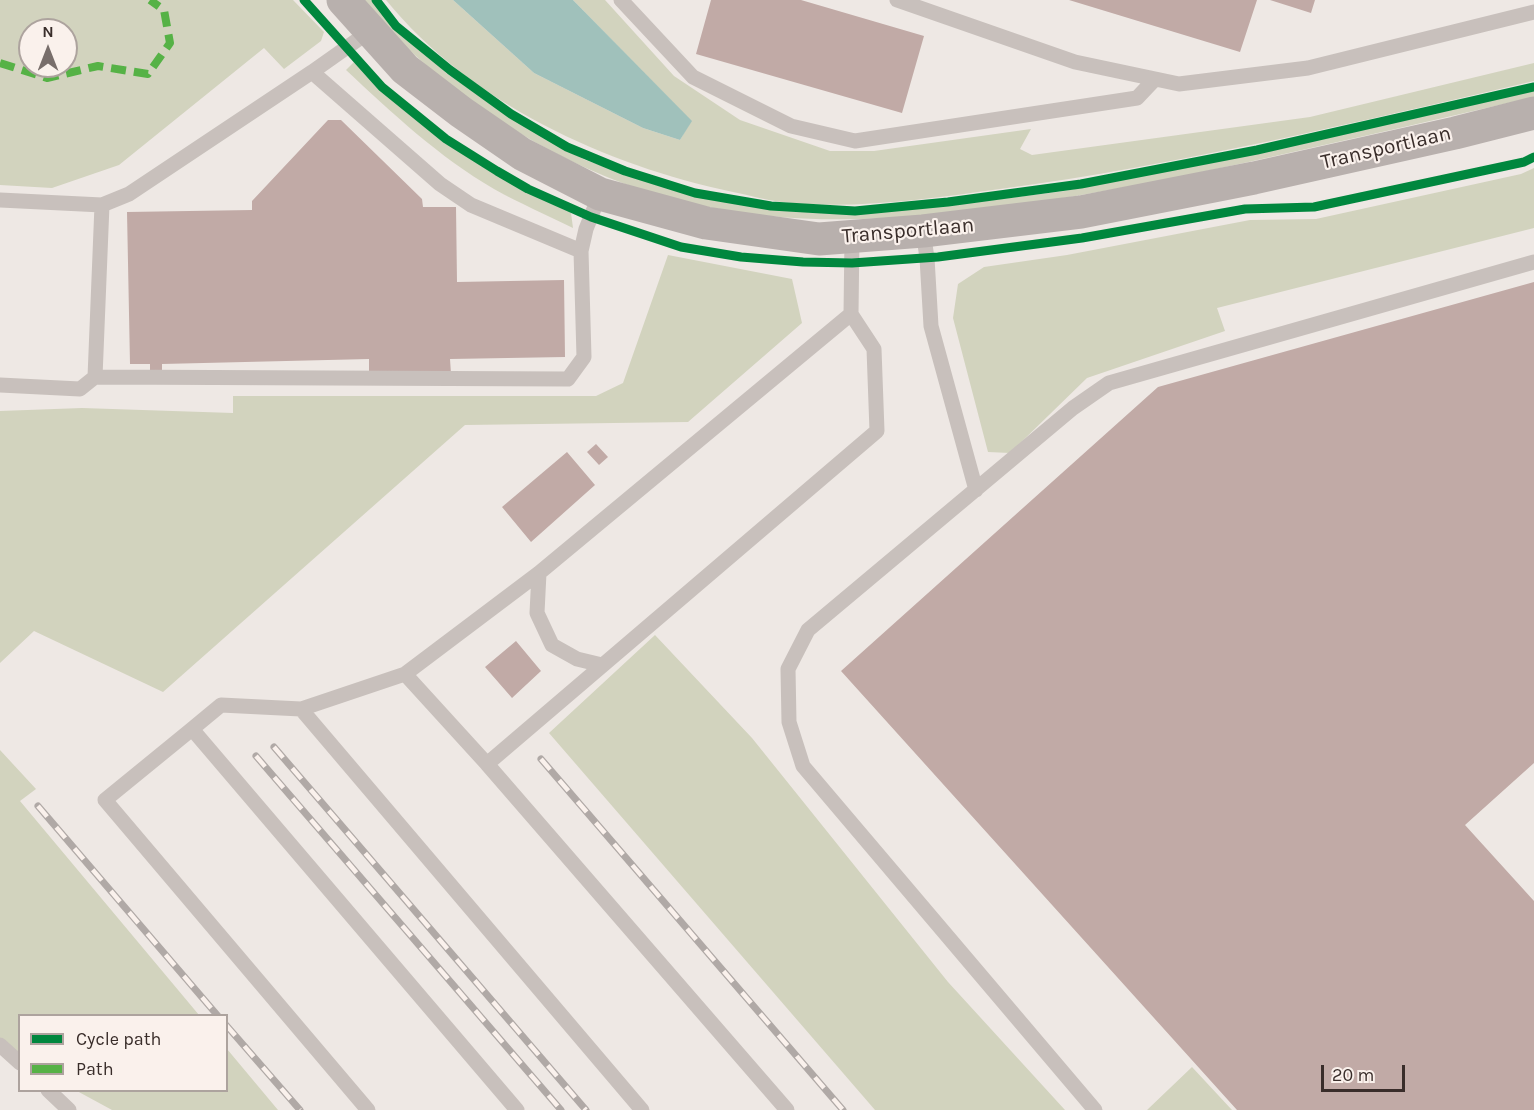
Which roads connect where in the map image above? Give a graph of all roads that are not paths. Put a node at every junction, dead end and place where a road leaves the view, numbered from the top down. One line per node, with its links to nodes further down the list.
1 (343, 0): 5 (street, Transportlaan)
2 (621, 0): 7 (lane)
3 (897, 0): 7 (lane)
4 (1534, 12): 7 (lane)
5 (370, 31): 6 (lane); 9 (street, Transportlaan)
6 (312, 72): 11 (lane); 14 (lane)
7 (1155, 79)
8 (1534, 113): 12 (street, Transportlaan)
9 (600, 194): 13 (street, Transportlaan); 14 (lane)
10 (0, 200): 11 (lane)
11 (102, 206): 17 (lane)
12 (923, 231): 13 (street, Transportlaan); 19 (lane)
13 (852, 236): 16 (lane)
14 (582, 251): 17 (lane)
15 (1534, 262): 19 (lane)
16 (851, 314): 20 (lane); 21 (lane)
17 (95, 377): 18 (lane)
18 (0, 385)
19 (976, 490): 34 (lane)
20 (539, 573): 21 (lane); 22 (lane)
21 (602, 665): 25 (lane)
22 (405, 674): 23 (lane); 25 (lane)
23 (301, 709): 24 (lane); 32 (lane)
24 (192, 729): 30 (lane); 31 (lane)
25 (487, 764): 33 (lane)
26 (0, 1045): 27 (lane)
27 (18, 1062)
28 (50, 1092): 29 (lane)
29 (69, 1110)
30 (368, 1110)
31 (517, 1110)
32 (642, 1110)
33 (787, 1110)
34 (1095, 1110)

